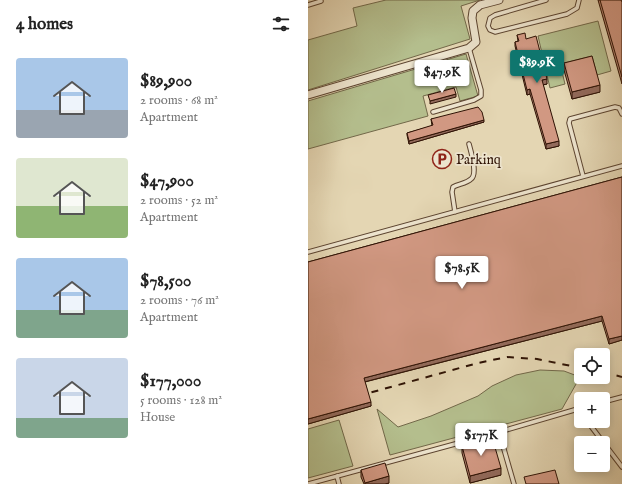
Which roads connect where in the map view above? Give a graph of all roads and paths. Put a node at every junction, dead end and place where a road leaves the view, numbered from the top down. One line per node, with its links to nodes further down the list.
1 (499, 0): 6 (street)
2 (546, 0): 3 (lane)
3 (579, 0)
4 (321, 1): 5 (lane)
5 (308, 5)
6 (468, 48): 7 (street); 8 (lane)
7 (308, 95)
8 (433, 112)
9 (622, 114): 12 (lane)
10 (470, 144): 13 (lane)
11 (622, 166): 12 (lane)
12 (583, 176): 13 (lane)
13 (455, 212): 14 (lane)
14 (308, 252)
15 (622, 397): 16 (lane)
16 (610, 400)
17 (574, 410): 19 (lane)
18 (592, 428): 20 (lane)
19 (499, 432): 21 (lane); 24 (lane)
20 (622, 467)
21 (337, 476): 22 (lane); 23 (lane)
22 (308, 484)
23 (339, 484)
24 (514, 484)

